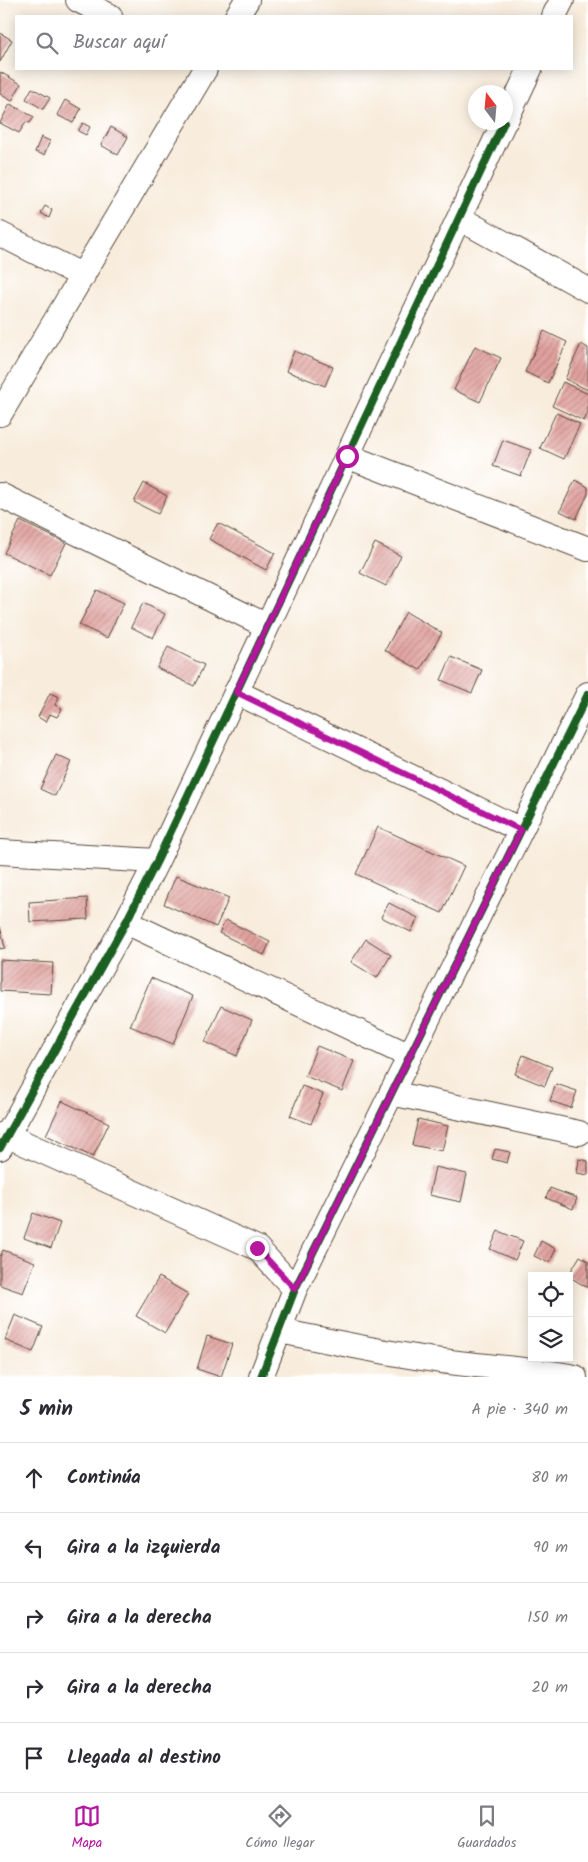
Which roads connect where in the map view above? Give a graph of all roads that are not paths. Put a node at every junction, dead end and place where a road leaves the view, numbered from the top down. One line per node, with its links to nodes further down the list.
1 (78, 0): 4 (street)
2 (247, 0): 5 (street)
3 (562, 0): 6 (street)
4 (108, 15)
5 (238, 15)
6 (554, 15)
7 (204, 70): 13 (street)
8 (530, 70): 9 (street)
9 (513, 104)
10 (501, 130): 11 (street)
11 (459, 218): 14 (street); 16 (street)
12 (0, 234): 13 (street)
13 (83, 276): 15 (street)
14 (588, 290)
15 (0, 414)
16 (347, 456): 18 (street); 19 (street)
17 (0, 495): 19 (street)
18 (588, 549)
19 (268, 626): 20 (street)
20 (236, 692): 22 (street); 24 (street)
21 (588, 694): 22 (street)
22 (521, 830): 26 (street)
23 (0, 852): 24 (street)
24 (157, 861): 25 (street)
25 (126, 922): 26 (street); 29 (street)
26 (410, 1056): 27 (street)
27 (392, 1094): 28 (street); 30 (street)
28 (578, 1133)
29 (2, 1139): 30 (street)
30 (295, 1289): 31 (street)
31 (280, 1331): 32 (street); 33 (street)
32 (261, 1377)
33 (575, 1377)

